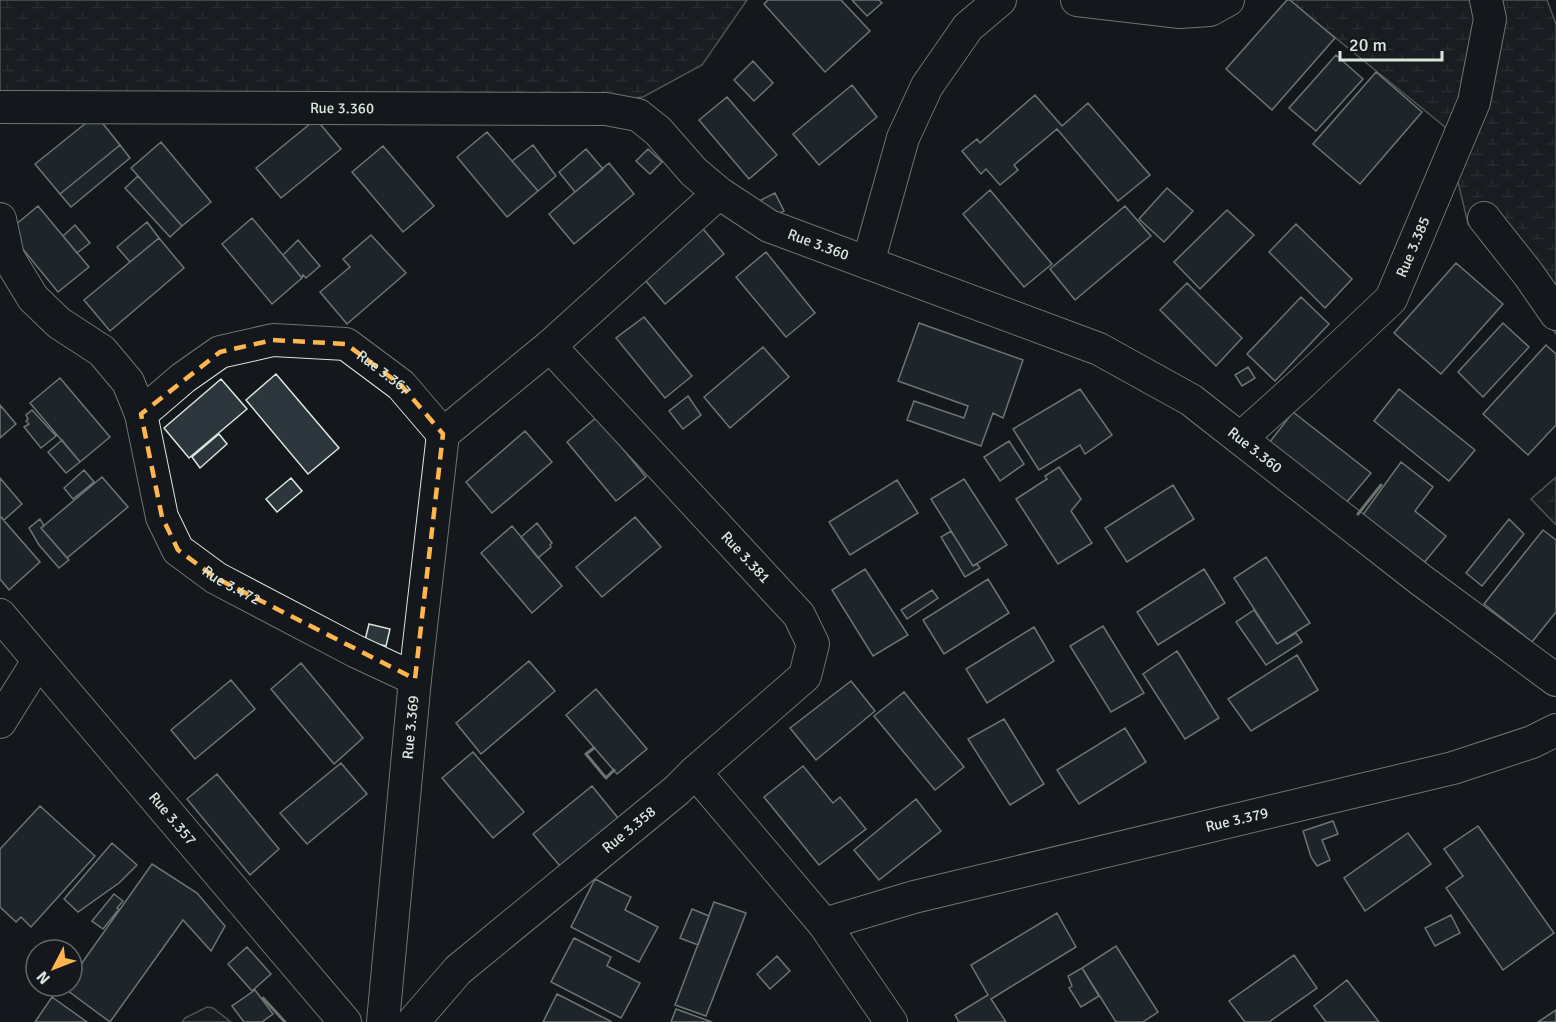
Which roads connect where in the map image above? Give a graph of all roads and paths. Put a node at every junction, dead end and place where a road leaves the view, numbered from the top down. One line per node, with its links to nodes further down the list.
1 (1000, 0): 9 (street)
2 (1077, 0): 3 (street)
3 (1228, 0)
4 (1486, 0): 14 (street, Rue 3.385)
5 (0, 107): 6 (street, Rue 3.360)
6 (719, 193): 9 (street, Rue 3.360); 11 (street)
7 (1484, 218): 10 (street)
8 (0, 219): 12 (street)
9 (868, 263): 14 (street, Rue 3.360)
10 (1556, 314)
11 (550, 346): 13 (street); 21 (street, Rue 3.381)
12 (141, 414): 13 (street, Rue 3.367); 17 (street, Rue 3.472)
13 (443, 434): 17 (street, Rue 3.369)
14 (1241, 438): 18 (street, Rue 3.360)
15 (0, 615): 16 (street, Rue 3.357)
16 (38, 661): 19 (street); 23 (street, Rue 3.357)
17 (415, 679): 24 (street, Rue 3.369)
18 (1556, 680)
19 (0, 722)
20 (1556, 730): 22 (street, Rue 3.379)
21 (695, 772): 22 (street); 25 (street, Rue 3.358)
22 (824, 924): 26 (street)
23 (345, 1022)
24 (383, 1022)
25 (413, 1022)
26 (891, 1022)

